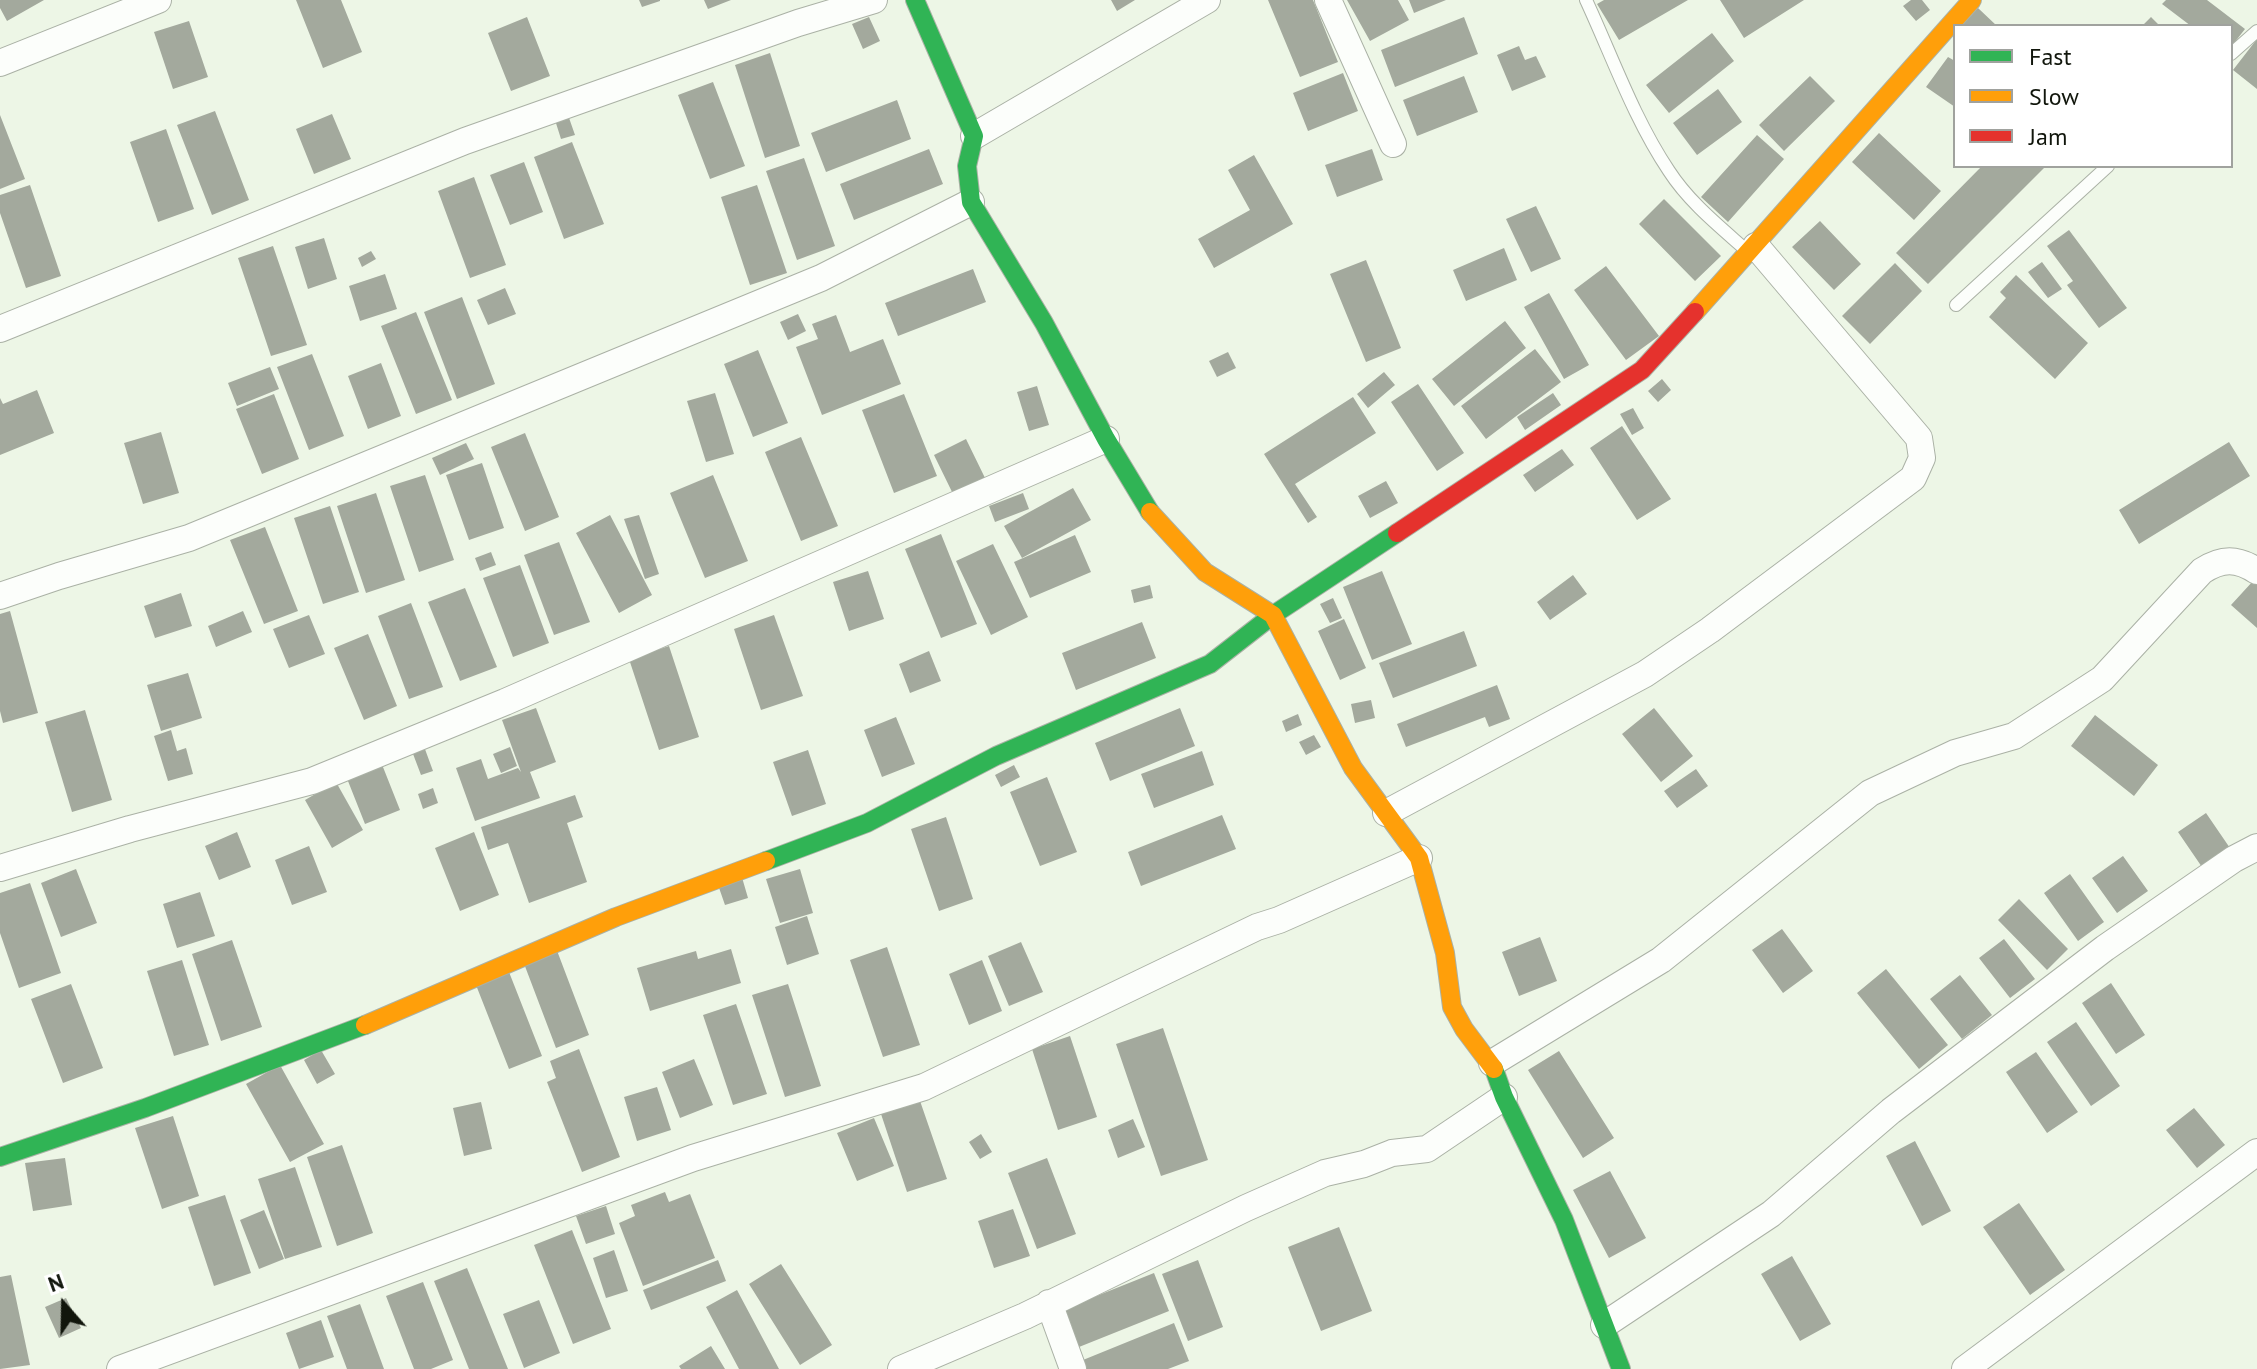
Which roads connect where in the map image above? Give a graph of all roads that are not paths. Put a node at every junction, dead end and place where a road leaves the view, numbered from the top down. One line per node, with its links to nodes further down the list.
1 (158, 0): 11 (street)
2 (874, 0): 8 (street)
3 (915, 0): 12 (street)
4 (1207, 0): 12 (street)
5 (1328, 0): 13 (street)
6 (1586, 0): 16 (lane)
7 (1972, 0): 16 (street)
8 (842, 5): 18 (street)
9 (2257, 31): 10 (lane)
10 (2233, 52)
11 (0, 63)
12 (974, 136): 15 (street)
13 (1393, 144)
14 (2106, 168): 17 (lane)
15 (971, 202): 19 (street); 21 (street)
16 (1753, 249): 22 (street); 23 (street)
17 (1956, 305)
18 (0, 329)
19 (1106, 439): 22 (street); 26 (street)
20 (2257, 571): 27 (street)
21 (0, 596)
22 (1273, 615): 23 (street); 30 (street)
23 (1386, 813): 25 (street)
24 (2257, 847): 32 (street)
25 (1419, 858): 27 (street); 33 (street)
26 (0, 868)
27 (1492, 1063): 28 (street)
28 (1504, 1097): 31 (street); 32 (street)
29 (2257, 1152): 37 (street)
30 (0, 1157)
31 (1049, 1303): 34 (street); 35 (street)
32 (1604, 1325): 36 (street)
33 (120, 1369)
34 (901, 1369)
35 (1073, 1369)
36 (1621, 1369)
37 (1965, 1369)

